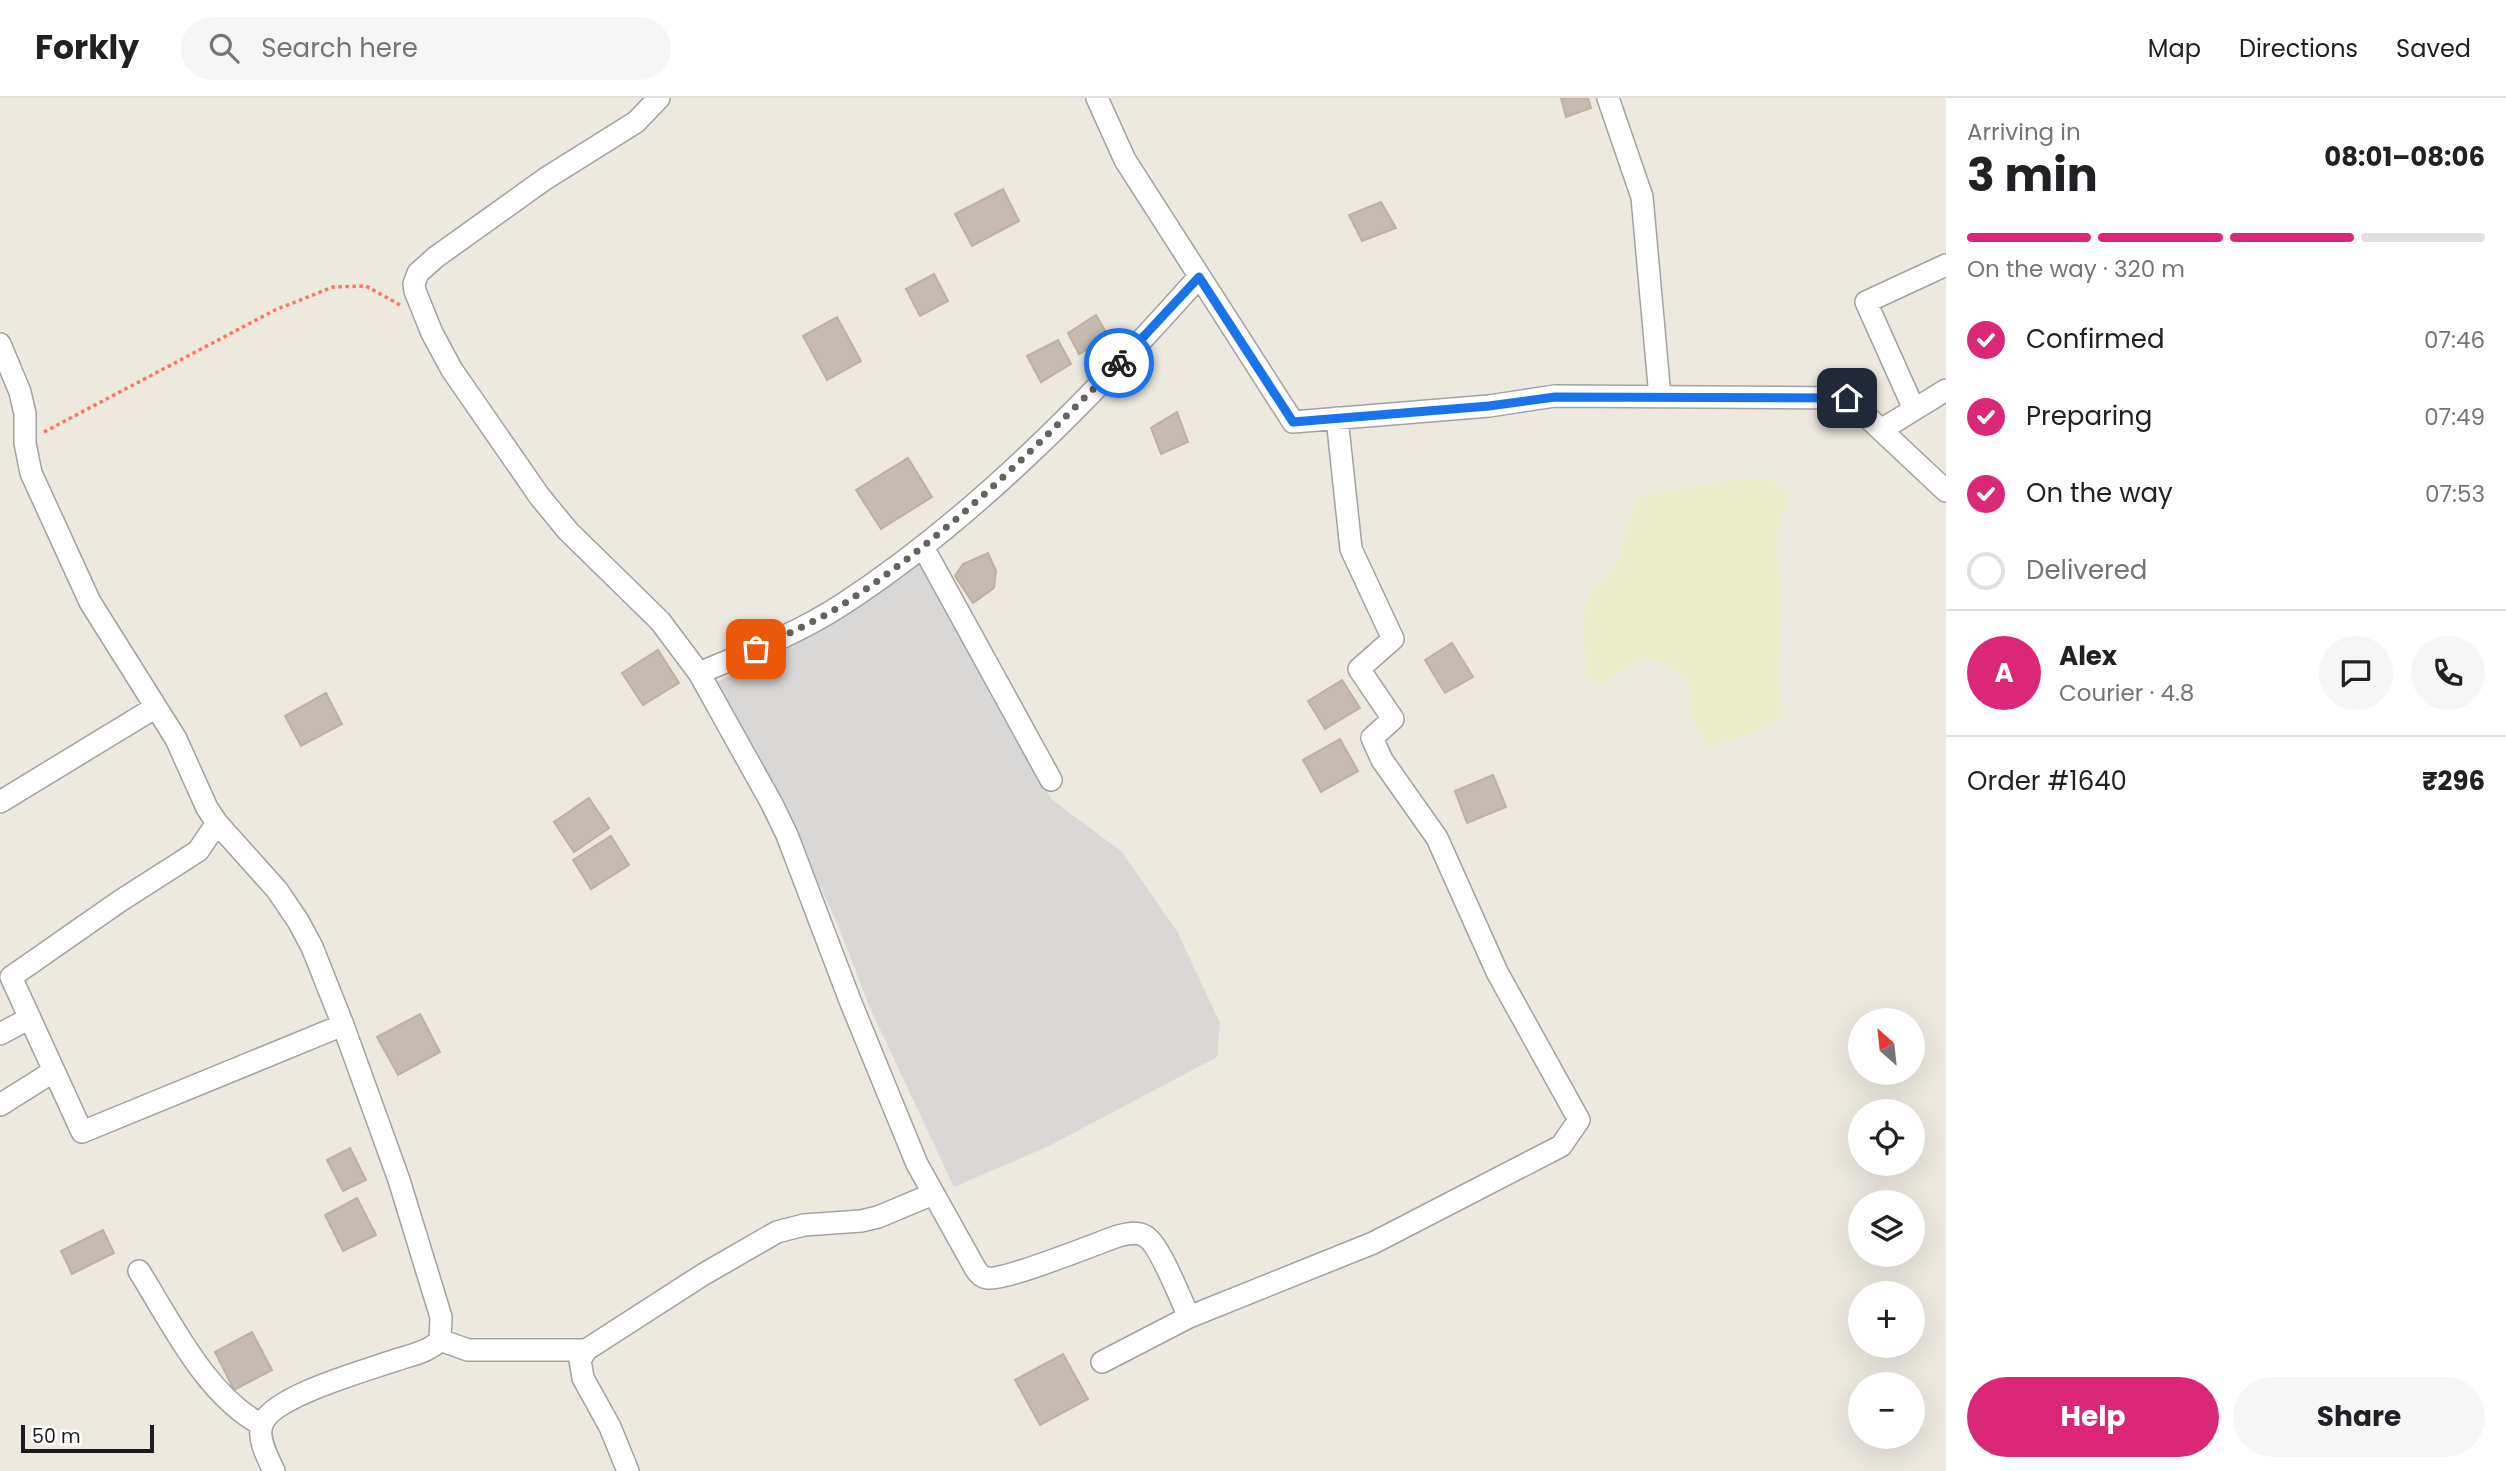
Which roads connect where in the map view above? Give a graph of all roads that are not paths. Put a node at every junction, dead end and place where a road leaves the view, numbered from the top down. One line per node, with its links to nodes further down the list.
1 (659, 98): 14 (street)
2 (1097, 98): 5 (street)
3 (1608, 98): 8 (street)
4 (1946, 265): 9 (street)
5 (1199, 277): 10 (street); 13 (street)
6 (0, 344): 15 (street)
7 (1946, 390): 9 (street)
8 (1660, 397): 10 (street); 11 (street)
9 (1914, 409): 11 (street)
10 (1337, 418): 26 (street)
11 (1881, 430): 12 (street)
12 (1946, 491)
13 (923, 547): 14 (street); 16 (street)
14 (699, 674): 24 (street)
15 (156, 707): 17 (street); 18 (street)
16 (1051, 780)
17 (0, 802)
18 (217, 823): 19 (street); 20 (street)
19 (30, 1018): 21 (street); 22 (street)
20 (343, 1025): 22 (street); 27 (street)
21 (0, 1034)
22 (54, 1071): 23 (street)
23 (0, 1105)
24 (933, 1195): 26 (street); 28 (street)
25 (139, 1271): 30 (street)
26 (1189, 1317): 29 (street)
27 (440, 1340): 28 (street); 30 (street)
28 (586, 1350): 32 (street)
29 (1102, 1362)
30 (262, 1425): 31 (street)
31 (274, 1471)
32 (628, 1471)

